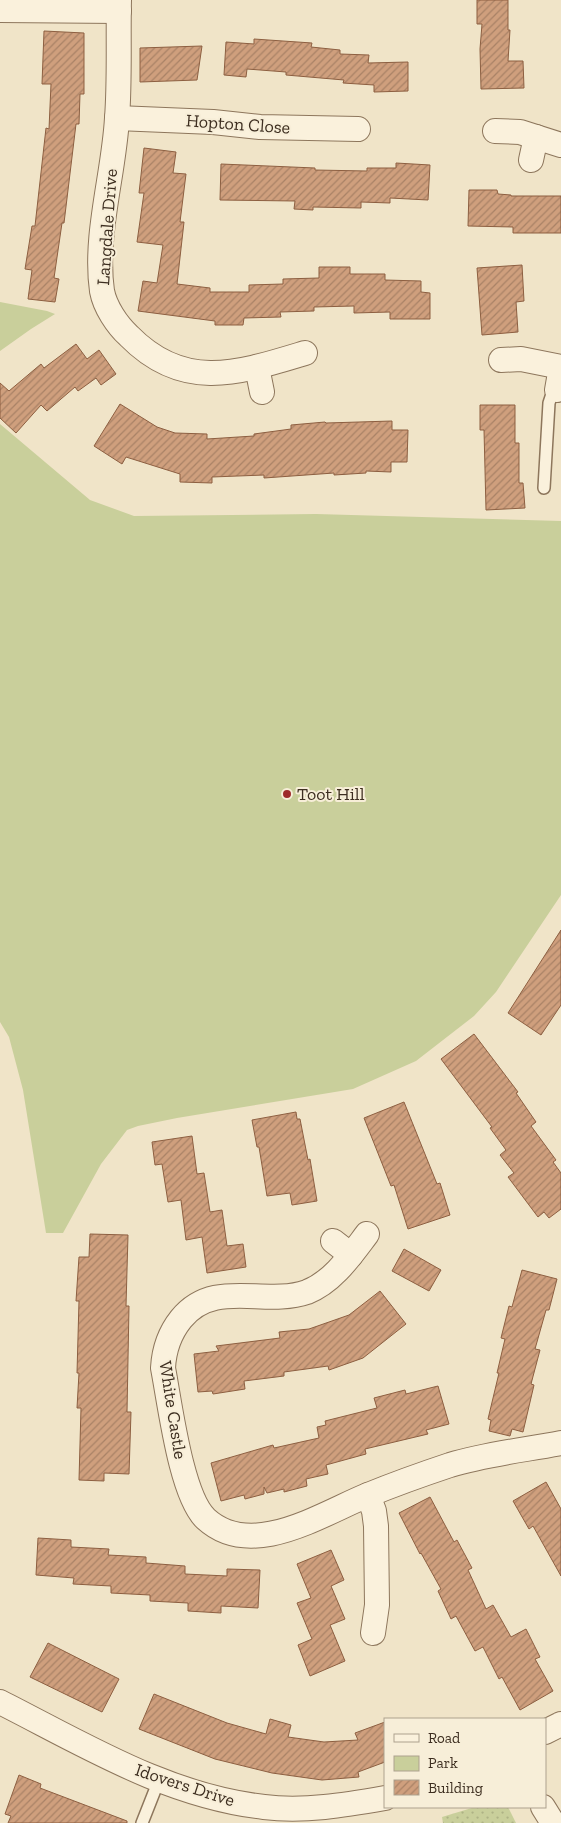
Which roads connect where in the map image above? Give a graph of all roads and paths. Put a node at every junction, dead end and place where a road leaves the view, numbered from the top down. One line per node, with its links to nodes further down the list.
1 (119, 5): 2 (street); 3 (street, Langdale Drive)
2 (0, 10)
3 (118, 118): 4 (street, Hopton Close); 11 (street, Langdale Drive)
4 (358, 129)
5 (495, 131): 6 (street)
6 (536, 137): 7 (street); 8 (street)
7 (561, 145)
8 (531, 160)
9 (305, 353): 11 (street, Langdale Drive)
10 (501, 360): 12 (street)
11 (257, 367): 13 (street)
12 (561, 367): 14 (street)
13 (262, 392)
14 (559, 394): 15 (lane)
15 (544, 488)
16 (367, 1234): 18 (street, White Castle)
17 (333, 1241): 18 (street)
18 (351, 1255): 20 (street, White Castle)
19 (561, 1443): 20 (street, White Castle)
20 (368, 1495): 21 (street)
21 (373, 1633)
22 (0, 1702): 25 (street, Idovers Drive)
23 (561, 1724): 24 (street)
24 (546, 1732)
25 (159, 1780): 26 (street, Idovers Drive); 28 (lane)
26 (384, 1798)
27 (543, 1808): 29 (street)
28 (142, 1823)
29 (552, 1823)

